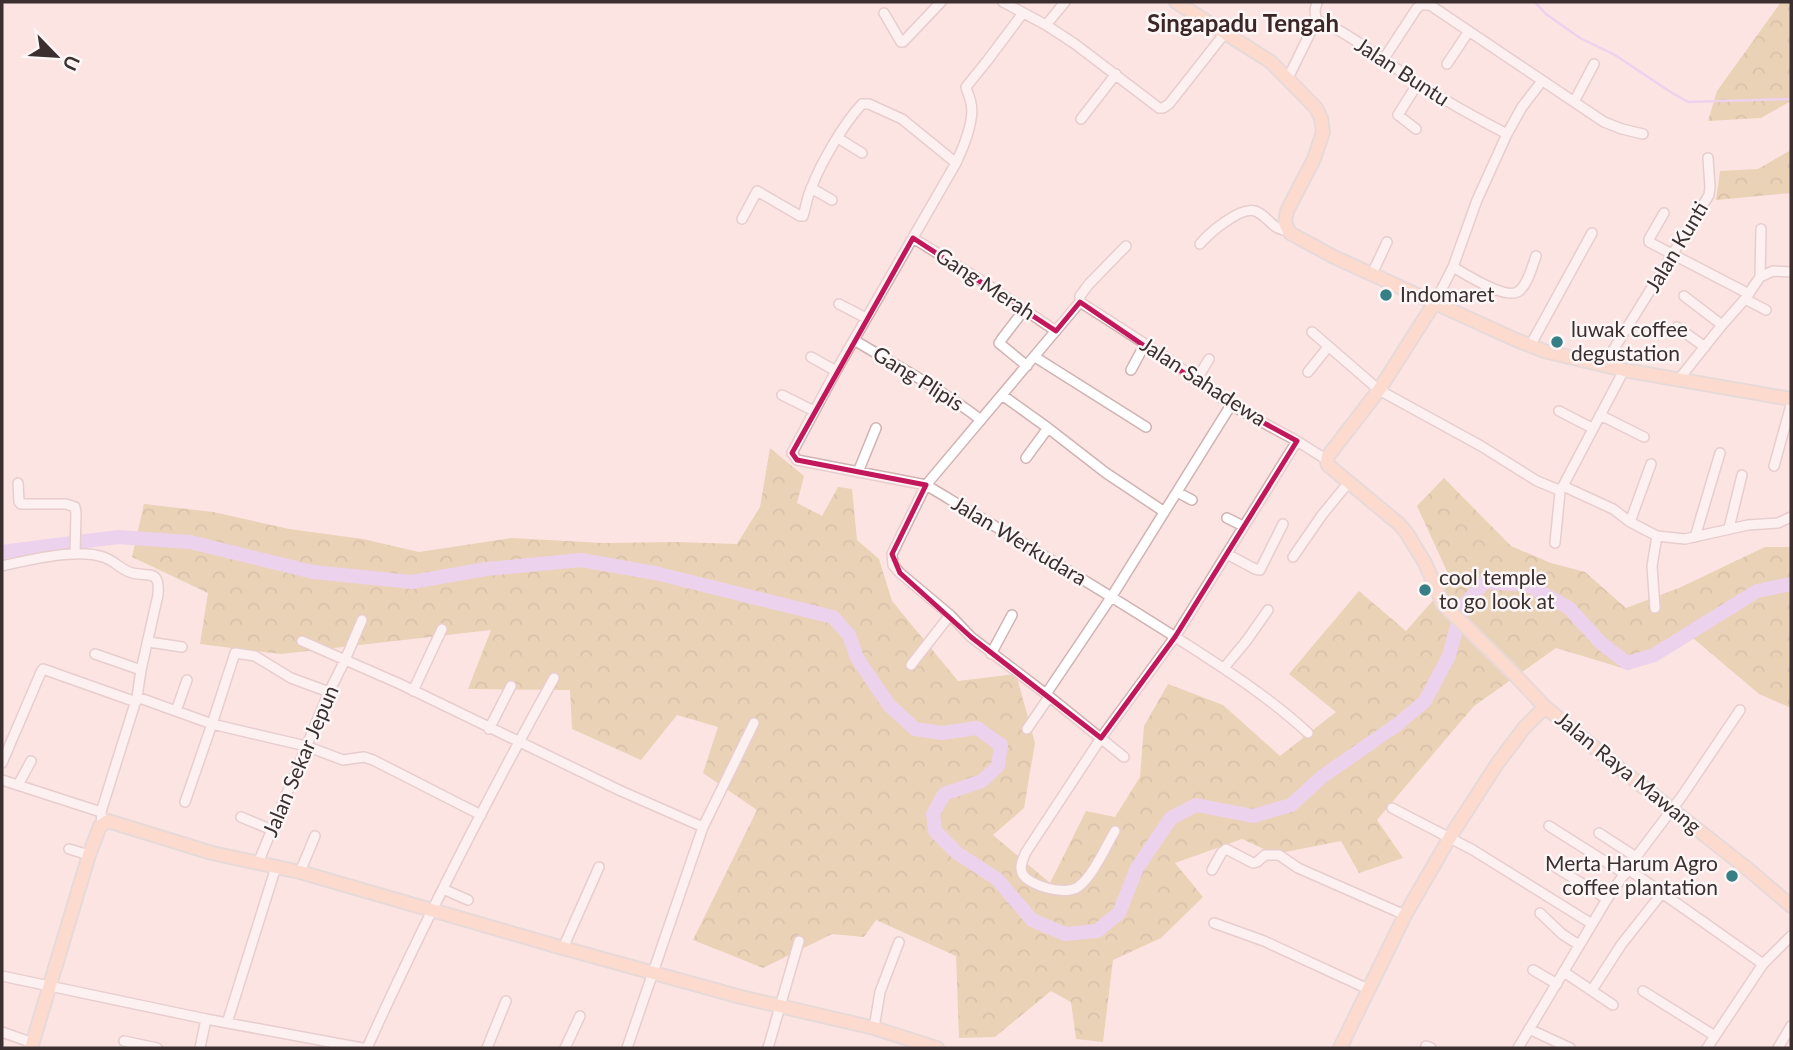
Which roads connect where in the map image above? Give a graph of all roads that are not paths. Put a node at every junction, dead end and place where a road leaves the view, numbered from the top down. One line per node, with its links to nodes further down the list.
1 (942, 2): 7 (street)
2 (1003, 2): 8 (street)
3 (1065, 2): 10 (street)
4 (1176, 2): 12 (main road)
5 (1317, 2): 9 (street)
6 (1421, 3): 11 (street); 13 (street)
7 (884, 13)
8 (1023, 13): 10 (street); 28 (street)
9 (1316, 21): 13 (street, Jalan Buntu); 17 (street)
10 (1046, 25): 16 (street)
11 (1469, 31): 14 (street); 18 (street)
12 (1226, 33): 16 (street); 17 (main road)
13 (1382, 60): 19 (street, Jalan Buntu)
14 (1447, 64)
15 (1594, 64): 20 (street)
16 (1116, 74): 21 (street)
17 (1288, 78): 34 (main road)
18 (1542, 81): 20 (street); 23 (street)
19 (1418, 83): 22 (street); 23 (street, Jalan Buntu)
20 (1574, 102): 24 (street)
21 (1081, 119)
22 (1416, 129)
23 (1507, 134): 42 (street)
24 (1643, 134)
25 (838, 138): 26 (street); 28 (street); 29 (street)
26 (862, 153)
27 (1708, 158): 40 (street, Jalan Kunti)
28 (956, 163): 36 (street)
29 (811, 188): 30 (street); 32 (street)
30 (832, 200)
31 (1664, 213): 40 (street)
32 (742, 219)
33 (1761, 229): 45 (street)
34 (1288, 230): 38 (street); 44 (main road)
35 (1592, 233): 60 (street)
36 (913, 238): 51 (street, Gang Merah); 53 (street)
37 (1387, 242): 44 (street)
38 (1200, 244)
39 (1126, 246): 48 (street)
40 (1673, 255): 47 (street); 66 (street, Jalan Kunti)
41 (1536, 256): 42 (street)
42 (1453, 267): 49 (street)
43 (1791, 272): 45 (street)
44 (1372, 274): 49 (main road)
45 (1764, 275): 47 (street)
46 (1684, 296): 54 (street)
47 (1747, 297): 52 (street); 54 (street)
48 (1080, 302): 56 (street); 59 (street, Jalan Sahadewa)
49 (1435, 302): 60 (main road); 74 (main road)
50 (839, 304): 53 (street)
51 (1024, 310): 56 (street, Gang Merah); 67 (street)
52 (1766, 310)
53 (866, 318): 58 (street)
54 (1721, 325): 62 (street)
55 (1677, 327): 62 (street)
56 (1056, 331): 64 (street)
57 (1312, 332): 61 (street)
58 (854, 340): 70 (street); 83 (street, Gang Plipis)
59 (1145, 344): 68 (street); 72 (street, Jalan Sahadewa)
60 (1530, 346): 66 (main road)
61 (1328, 347): 71 (street); 74 (street)
62 (1705, 347): 73 (street)
63 (811, 357): 70 (street)
64 (1035, 357): 67 (street); 84 (street)
65 (1209, 359): 72 (street)
66 (1604, 365): 69 (main road)
67 (1027, 366): 76 (street)
68 (1131, 370)
69 (1623, 370): 73 (main road); 82 (street)
70 (836, 371): 80 (street)
71 (1308, 372)
72 (1197, 379): 78 (street, Jalan Sahadewa)
73 (1679, 379): 77 (main road)
74 (1378, 390): 92 (main road); 100 (street)
75 (782, 395): 80 (street)
76 (1002, 395): 83 (street); 86 (street)
77 (1791, 399)
78 (1231, 405): 89 (street, Jalan Sahadewa); 101 (street)
79 (1791, 405): 94 (street)
80 (814, 411): 95 (street)
81 (1559, 411): 87 (street)
82 (1600, 415): 87 (street); 88 (street)
83 (981, 420): 99 (street)
84 (1146, 427)
85 (876, 428): 95 (street)
86 (1048, 428): 91 (street); 103 (street)
87 (1592, 428): 100 (street)
88 (1644, 437)
89 (1297, 441): 92 (street, Jalan Sahadewa); 108 (street)
90 (1720, 453): 111 (street)
91 (1026, 458)
92 (1327, 460): 97 (main road, Jalan Raya Mawang)
93 (1651, 464): 106 (street)
94 (1774, 466)
95 (858, 472): 99 (street)
96 (1742, 475): 109 (street)
97 (1349, 482): 115 (street); 141 (main road, Jalan Raya Mawang)
98 (18, 484): 113 (street)
99 (926, 485): 117 (street, Jalan Werkudara); 120 (street)
100 (1561, 488): 106 (street); 112 (street)
101 (1177, 492): 102 (street); 103 (street)
102 (1192, 500)
103 (1163, 511): 117 (street)
104 (1791, 517): 109 (street)
105 (1227, 518): 108 (street)
106 (1630, 522): 110 (street)
107 (1283, 524): 114 (street)
108 (1243, 526): 114 (street)
109 (1728, 528): 111 (street)
110 (1657, 536): 111 (street); 118 (street)
111 (1695, 537)
112 (1555, 543)
113 (76, 552): 116 (street); 126 (street)
114 (1227, 554): 124 (street)
115 (1293, 557)
116 (2, 566)
117 (1112, 596): 124 (street, Jalan Werkudara); 139 (street)
118 (1654, 608)
119 (1268, 610): 132 (street)
120 (950, 615): 129 (street); 131 (street)
121 (1012, 615): 129 (street)
122 (362, 620): 130 (street, Jalan Sekar Jepun)
123 (442, 629): 137 (street)
124 (1175, 637): 132 (street, Jalan Werkudara); 149 (street)
125 (302, 641): 130 (street)
126 (149, 642): 127 (street); 133 (street)
127 (182, 647)
128 (96, 654): 133 (street)
129 (991, 654): 139 (street)
130 (345, 660): 137 (street); 138 (street, Jalan Sekar Jepun)
131 (911, 665)
132 (1224, 668): 148 (street, Jalan Werkudara)
133 (141, 670): 140 (street)
134 (554, 678): 150 (street)
135 (187, 680): 143 (street)
136 (511, 686): 146 (street)
137 (413, 691): 146 (street)
138 (329, 692): 145 (street); 151 (street, Jalan Sekar Jepun)
139 (1047, 696): 147 (street); 149 (street)
140 (136, 699): 143 (street); 154 (street); 162 (street)
141 (1545, 706): 159 (main road, Jalan Raya Mawang); 169 (main road)
142 (1740, 710): 159 (street)
143 (176, 711): 145 (street)
144 (754, 723): 164 (street)
145 (212, 724): 151 (street); 157 (street)
146 (489, 729): 150 (street)
147 (1027, 729)
148 (1308, 733)
149 (1101, 738): 152 (street); 166 (street)
150 (518, 743): 160 (street); 164 (street)
151 (306, 746): 160 (street); 165 (street, Jalan Sekar Jepun)
152 (1124, 757)
153 (31, 761): 156 (street)
154 (2, 764)
155 (2, 780): 156 (street)
156 (18, 785): 162 (street)
157 (185, 802)
158 (1392, 808): 169 (street)
159 (1672, 810): 172 (street); 184 (main road, Jalan Raya Mawang)
160 (481, 814): 180 (street)
161 (241, 817): 165 (street)
162 (102, 818): 171 (main road); 173 (main road)
163 (1549, 826): 178 (street)
164 (703, 827): 198 (street)
165 (272, 830): 173 (street, Jalan Sekar Jepun)
166 (1115, 831)
167 (1599, 833): 172 (street)
168 (315, 836): 179 (street)
169 (1450, 838): 187 (main road); 189 (street)
170 (69, 849): 171 (street)
171 (89, 855): 201 (main road)
172 (1636, 857): 178 (street)
173 (258, 863): 175 (main road)
174 (1552, 865): 182 (street)
175 (276, 867): 179 (main road); 210 (street)
176 (599, 867): 194 (street)
177 (1212, 870): 187 (street)
178 (1626, 871): 181 (street); 182 (street)
179 (300, 872): 185 (main road)
180 (443, 889): 183 (street); 185 (street)
181 (1662, 892): 195 (street); 203 (street)
182 (1607, 899): 189 (street)
183 (468, 900)
184 (1791, 906)
185 (432, 912): 194 (main road); 221 (street)
186 (1540, 913): 193 (street)
187 (1405, 915): 202 (main road)
188 (1214, 923): 202 (street)
189 (1592, 924): 193 (street)
190 (1791, 936): 195 (street)
191 (799, 942): 207 (street)
192 (899, 942): 212 (street)
193 (1579, 945): 197 (street)
194 (563, 948): 198 (main road)
195 (1763, 964): 215 (street)
196 (1533, 970): 200 (street)
197 (1564, 972): 200 (street); 203 (street)
198 (652, 973): 207 (main road); 224 (street)
199 (2, 976): 201 (street)
200 (1557, 984): 213 (street)
201 (49, 987): 209 (street); 218 (main road)
202 (1368, 989): 227 (main road)
203 (1592, 990): 206 (street)
204 (1643, 991): 215 (street)
205 (506, 1000): 222 (street)
206 (1613, 1004)
207 (781, 1007): 212 (main road); 225 (street)
208 (580, 1016): 223 (street)
209 (206, 1019): 210 (street); 220 (street)
210 (228, 1023): 217 (street)
211 (1791, 1026): 231 (street)
212 (874, 1028): 226 (main road)
213 (1529, 1029): 228 (street); 229 (street)
214 (2, 1032): 218 (street)
215 (1716, 1035): 230 (street)
216 (124, 1041): 219 (street)
217 (333, 1045): 221 (street)
218 (32, 1046)
219 (157, 1048)
220 (200, 1048)
221 (365, 1048)
222 (487, 1048)
223 (565, 1048)
224 (627, 1048)
225 (768, 1048)
226 (937, 1048)
227 (1340, 1048)
228 (1518, 1048)
229 (1570, 1048)
230 (1707, 1048)
231 (1778, 1048)

